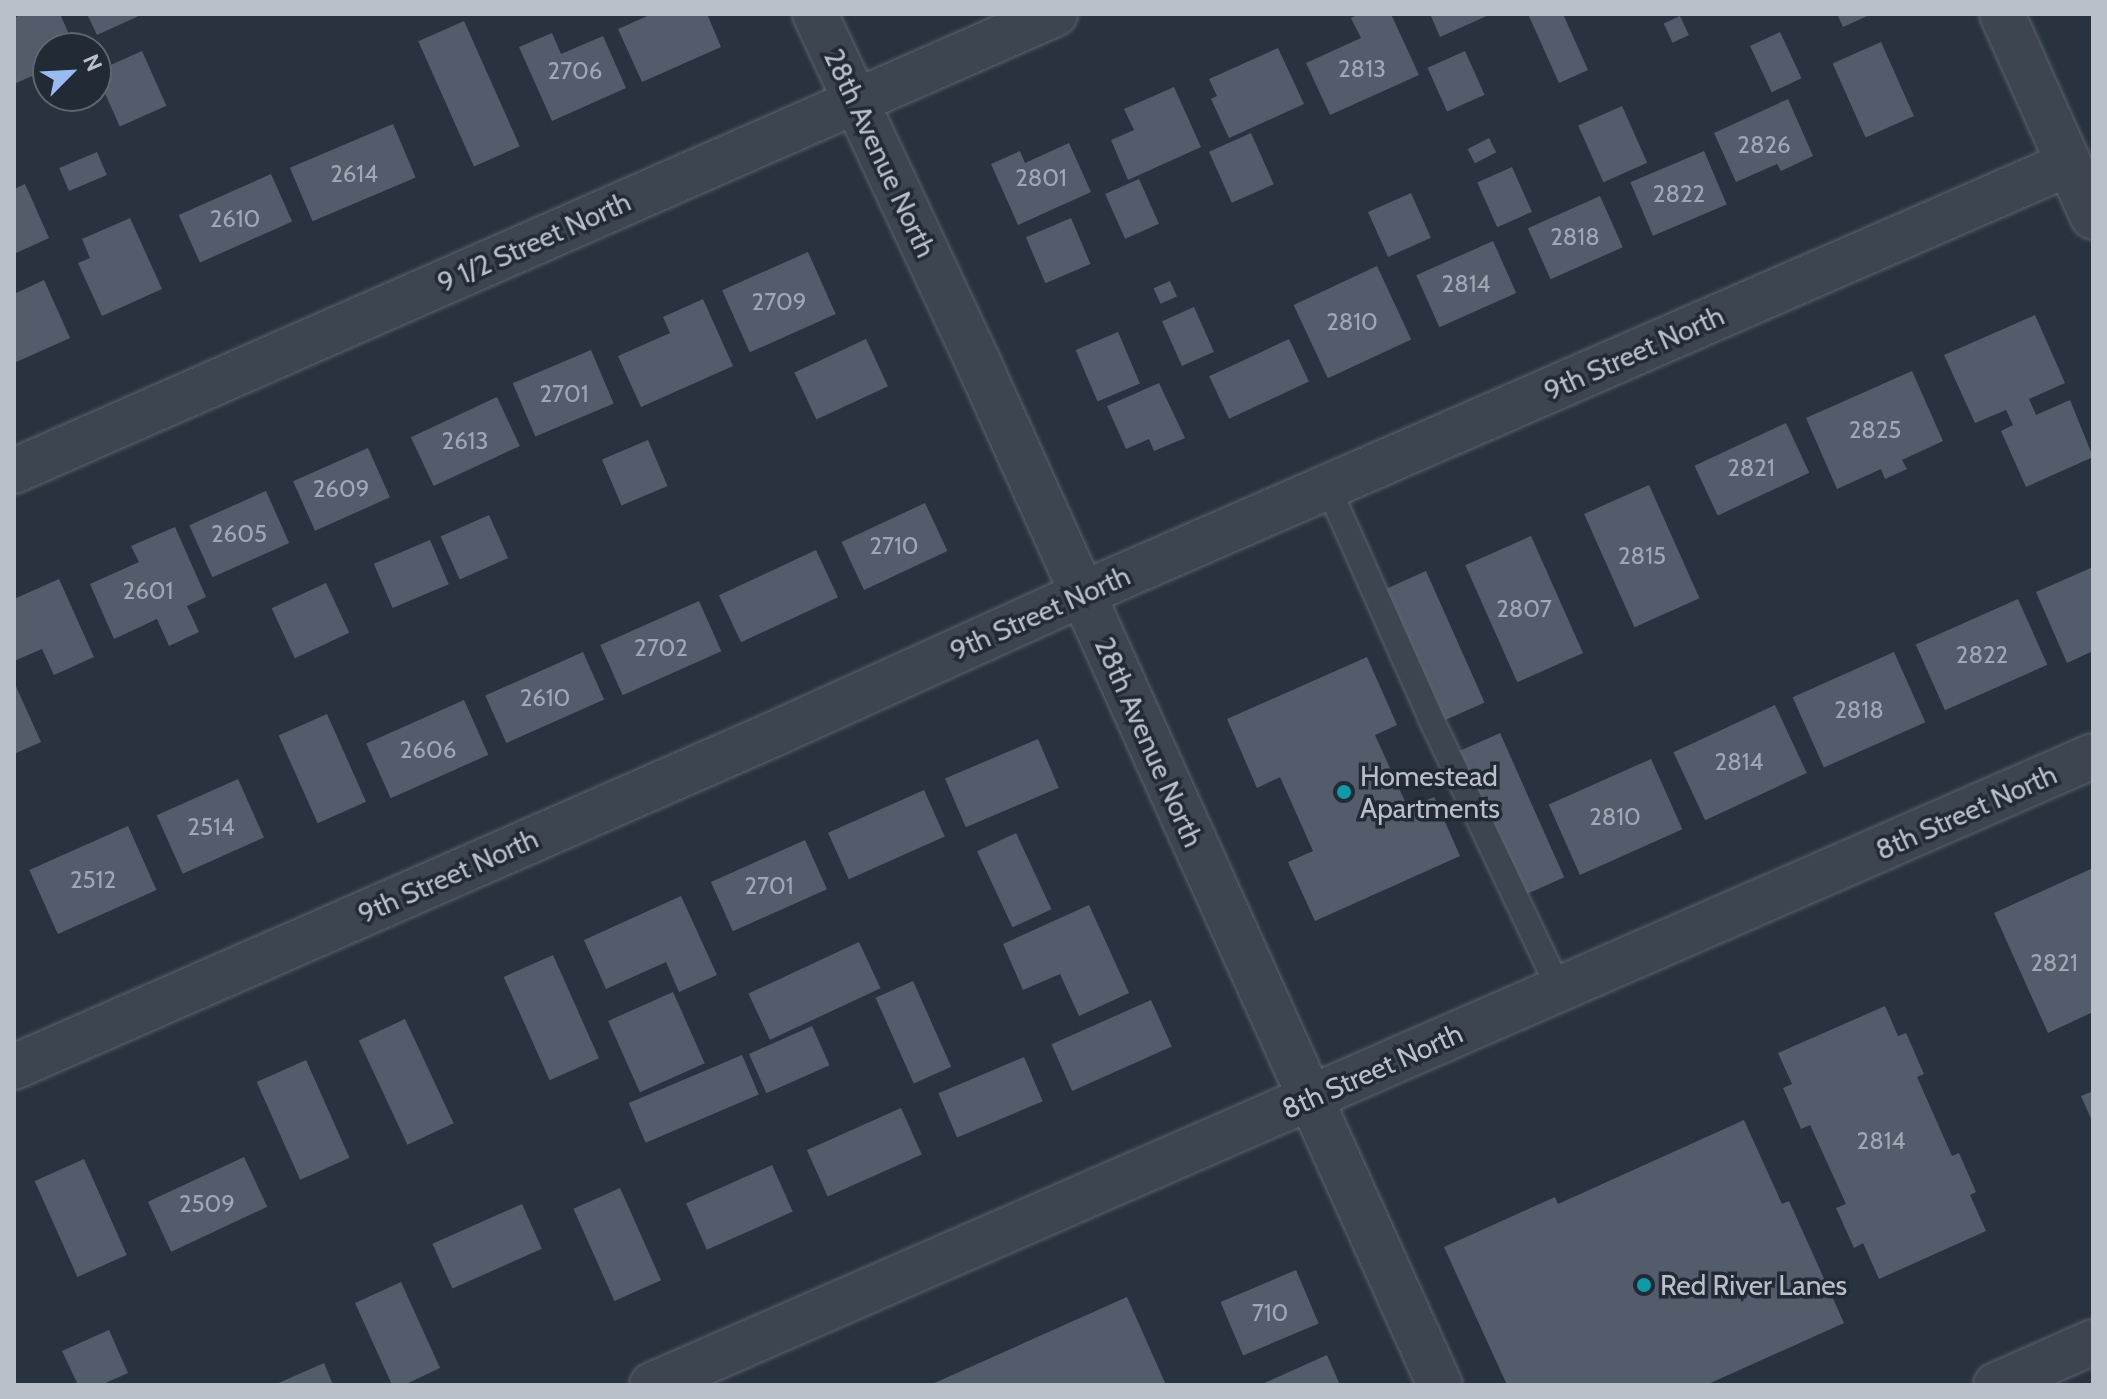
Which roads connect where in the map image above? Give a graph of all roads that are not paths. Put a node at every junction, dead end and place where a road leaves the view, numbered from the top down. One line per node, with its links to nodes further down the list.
1 (815, 14): 4 (street, 28th Avenue North)
2 (1055, 14): 4 (street, 9 1/2 Street North)
3 (2002, 14): 5 (street)
4 (854, 101): 7 (street, 9 1/2 Street North); 9 (street, 28th Avenue North)
5 (2068, 164): 6 (street); 8 (street, 9th Street North)
6 (2093, 217)
7 (14, 471)
8 (1328, 487): 9 (street, 9th Street North); 11 (lane)
9 (1082, 594): 12 (street, 9th Street North); 13 (street, 28th Avenue North)
10 (2093, 756): 11 (street, 8th Street North)
11 (1559, 989): 13 (street, 8th Street North)
12 (14, 1067)
13 (1309, 1099): 15 (street, 8th Street North); 16 (street, 28th Avenue North)
14 (2093, 1342): 17 (street)
15 (652, 1385)
16 (1440, 1385)
17 (1996, 1385)

